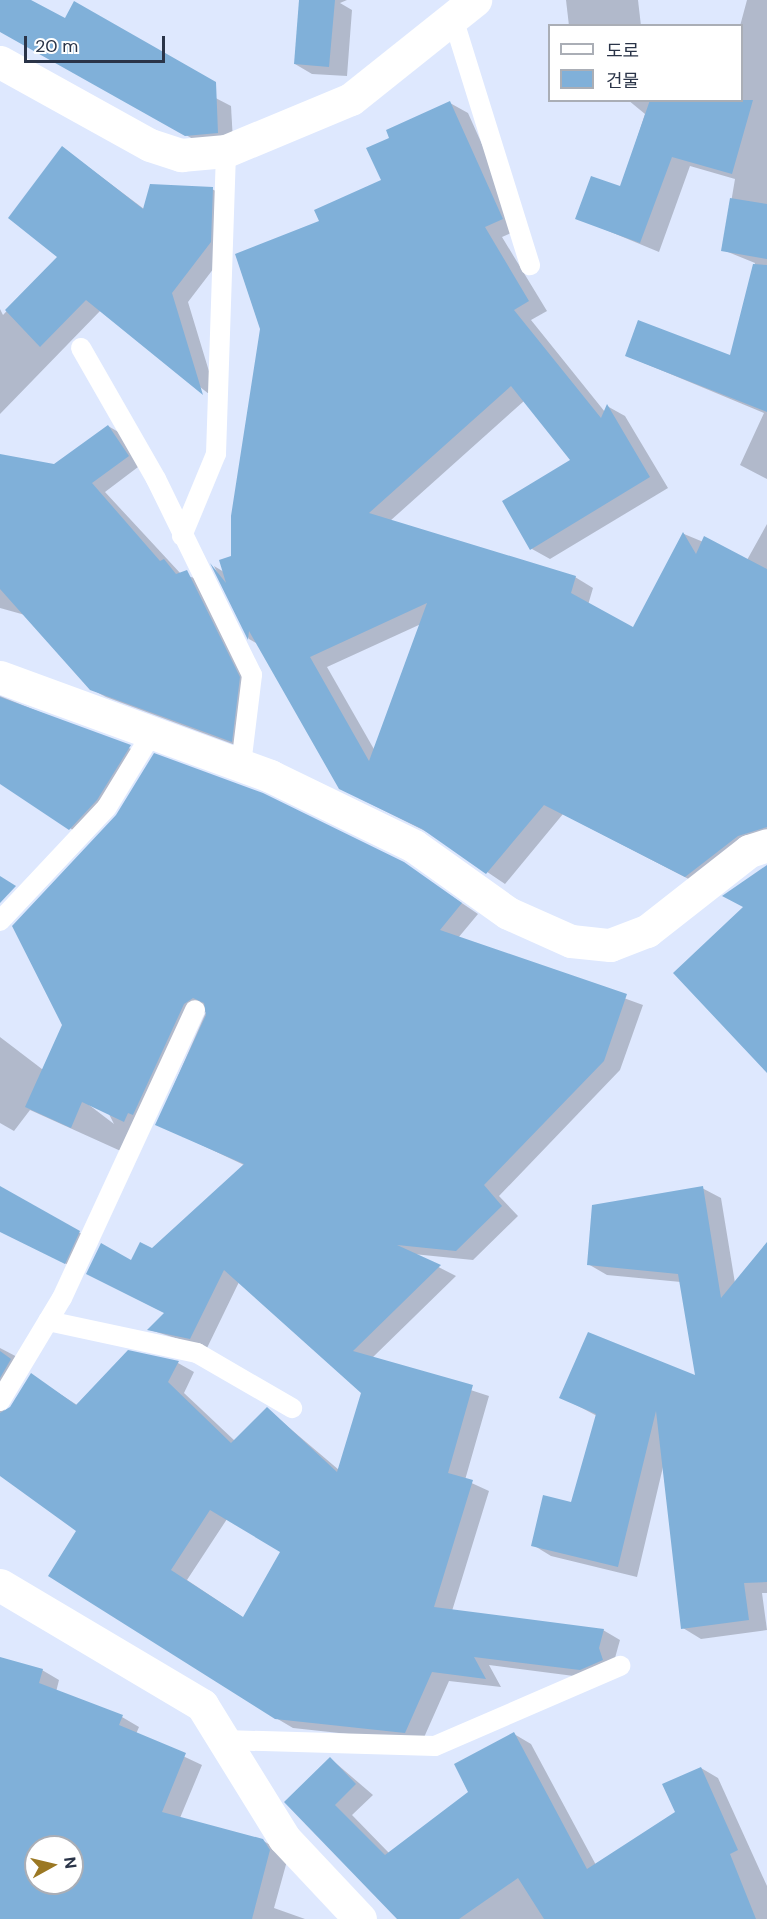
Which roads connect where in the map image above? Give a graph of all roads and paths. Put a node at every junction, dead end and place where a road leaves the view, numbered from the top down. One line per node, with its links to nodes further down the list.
1 (464, 9): 3 (street); 4 (lane)
2 (0, 62): 3 (street)
3 (226, 151): 6 (lane)
4 (530, 265)
5 (81, 348): 6 (lane)
6 (182, 536): 9 (lane)
7 (0, 677): 8 (street)
8 (154, 730): 9 (street); 11 (lane)
9 (241, 765): 10 (street)
10 (767, 845)
11 (0, 921)
12 (195, 1010): 13 (lane)
13 (48, 1321): 14 (lane); 15 (lane)
14 (0, 1401)
15 (292, 1408)
16 (0, 1585): 18 (street)
17 (620, 1666): 18 (lane)
18 (223, 1740): 19 (street)
19 (360, 1919)

